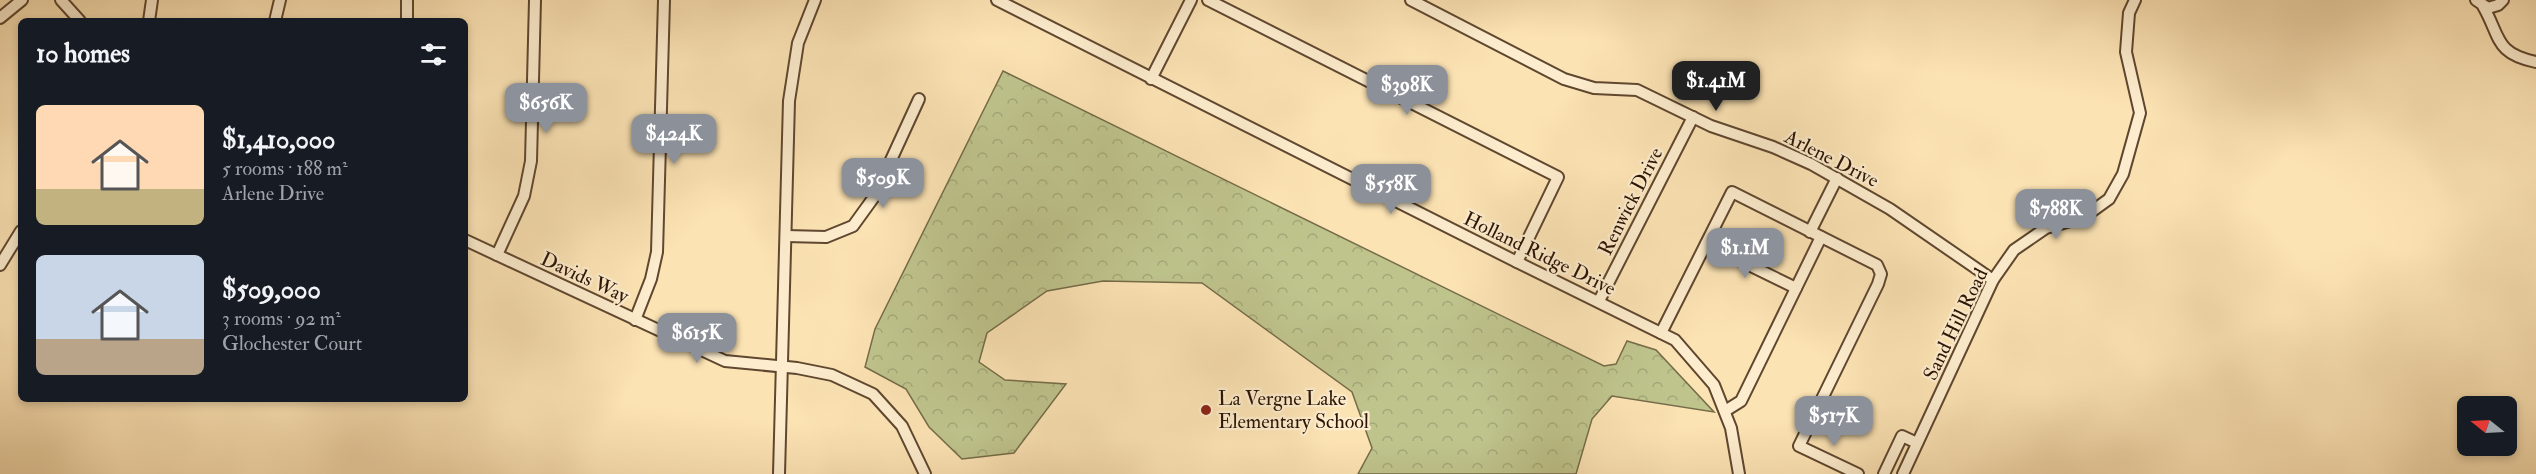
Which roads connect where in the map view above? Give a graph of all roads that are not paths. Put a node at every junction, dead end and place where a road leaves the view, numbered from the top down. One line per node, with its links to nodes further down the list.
1 (22, 0): 16 (street)
2 (61, 0): 17 (street)
3 (152, 0): 18 (street)
4 (280, 0): 19 (street)
5 (407, 0): 20 (street)
6 (535, 0): 33 (street)
7 (664, 0): 39 (street)
8 (815, 0): 29 (street)
9 (997, 0): 23 (street, Holland Ridge Drive)
10 (1191, 0): 23 (street)
11 (1208, 0): 34 (street)
12 (1411, 0): 25 (street, Arlene Drive)
13 (2135, 0): 36 (street, Sand Hill Road)
14 (2480, 3): 15 (street); 21 (street)
15 (2501, 3): 21 (street)
16 (0, 18)
17 (77, 18)
18 (149, 18)
19 (276, 18)
20 (407, 18)
21 (2492, 24): 22 (street)
22 (2536, 62)
23 (1151, 79): 34 (street, Holland Ridge Drive)
24 (919, 99): 29 (street)
25 (1693, 117): 26 (street, Arlene Drive); 38 (street, Renwick Drive)
26 (1837, 178): 27 (street); 36 (street, Arlene Drive)
27 (1810, 232): 30 (street); 32 (street)
28 (18, 236): 35 (street)
29 (786, 236): 41 (street)
30 (1821, 237): 37 (street); 47 (street)
31 (468, 241): 33 (street, Davids Way)
32 (1706, 244): 37 (street); 40 (street)
33 (497, 255): 39 (street, Davids Way)
34 (1517, 262): 38 (street, Holland Ridge Drive)
35 (0, 265)
36 (1993, 280): 43 (street, Sand Hill Road)
37 (1796, 288): 42 (street)
38 (1599, 301): 40 (street, Holland Ridge Drive)
39 (635, 320): 41 (street, Davids Way)
40 (1661, 333): 42 (street, Holland Ridge Drive)
41 (782, 368): 44 (street); 45 (street, Davids Way)
42 (1725, 411): 46 (street, Holland Ridge Drive)
43 (1917, 443): 48 (street); 49 (street, Sand Hill Road)
44 (779, 474)
45 (925, 474)
46 (1738, 474)
47 (1858, 474)
48 (1884, 474)
49 (1903, 474)

